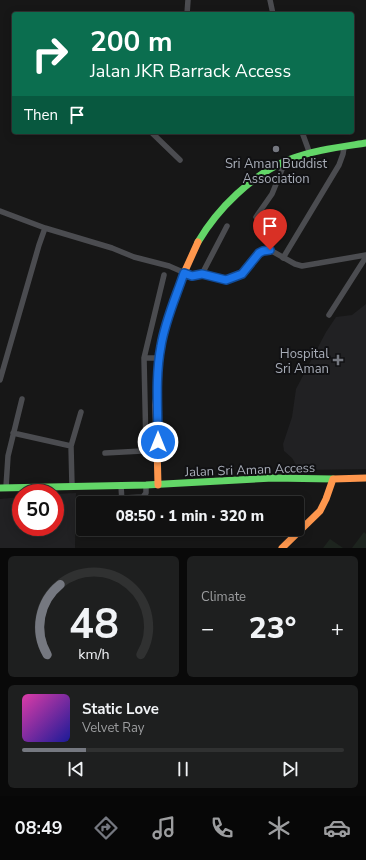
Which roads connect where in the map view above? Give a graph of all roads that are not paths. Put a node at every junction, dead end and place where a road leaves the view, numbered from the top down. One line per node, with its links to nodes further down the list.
1 (188, 0): 3 (street)
2 (270, 0): 4 (street)
3 (187, 12)
4 (273, 12)
5 (153, 134): 10 (street)
6 (303, 134): 9 (street)
7 (366, 143): 8 (main road)
8 (343, 153): 9 (main road); 17 (street)
9 (310, 154): 11 (main road)
10 (180, 160)
11 (285, 162): 13 (street); 18 (main road)
12 (0, 211): 15 (street)
13 (256, 217)
14 (227, 226): 18 (street)
15 (45, 228): 18 (street); 23 (street)
16 (366, 256): 17 (street); 20 (street)
17 (283, 258): 18 (street)
18 (193, 274): 22 (main road)
19 (164, 275): 21 (street)
20 (329, 315)
21 (144, 358): 22 (street); 28 (street)
22 (159, 358): 33 (main road)
23 (0, 380)
24 (22, 399): 26 (street)
25 (81, 412): 27 (street)
26 (12, 433): 27 (street); 35 (street)
27 (71, 446): 34 (street)
28 (105, 453)
29 (366, 478): 30 (main road, Jalan Sri Aman Access)
30 (333, 479): 33 (main road, Jalan Sri Aman Access); 38 (main road)
31 (121, 485): 32 (main road, Jalan Sri Aman Access); 34 (main road, Jalan Sri Aman Access); 36 (street)
32 (146, 485): 33 (main road, Jalan Sri Aman Access); 37 (street)
33 (158, 485)
34 (72, 486): 35 (main road, Jalan Sri Aman Access)
35 (3, 488)
36 (122, 496)
37 (144, 496)
38 (282, 548)

